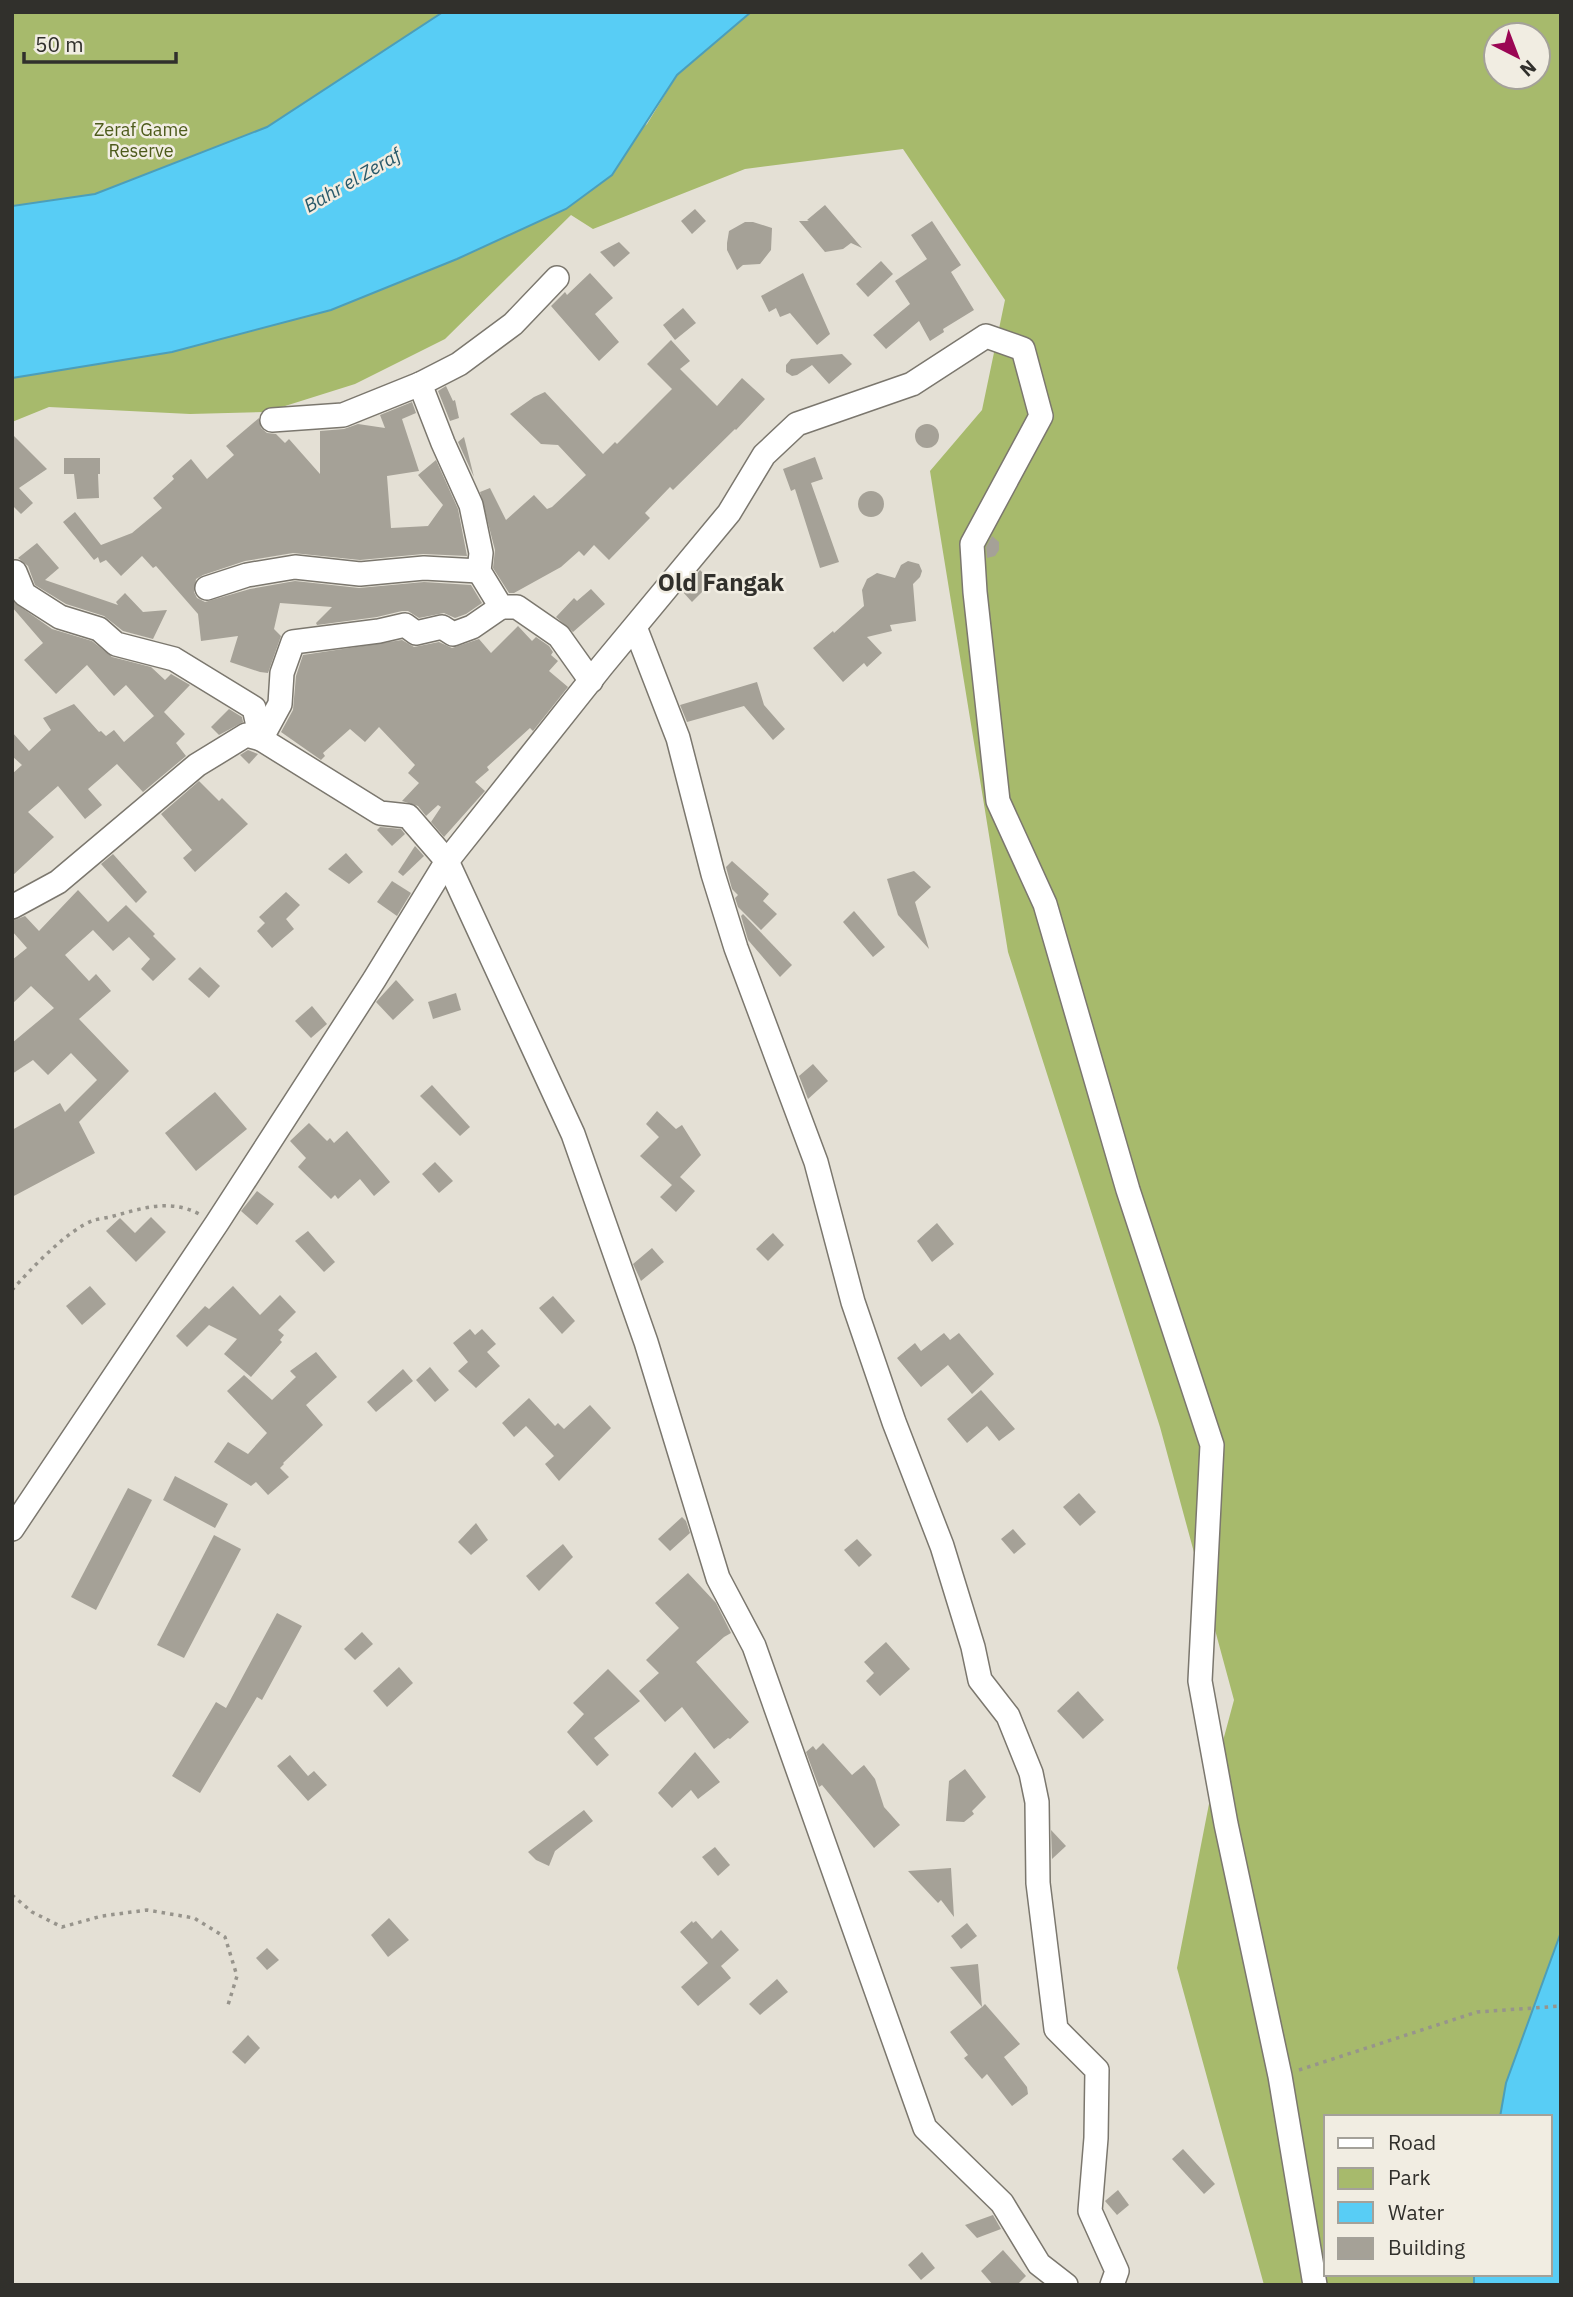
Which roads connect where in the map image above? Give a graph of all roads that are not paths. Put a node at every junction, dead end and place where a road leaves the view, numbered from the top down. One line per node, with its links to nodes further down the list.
1 (558, 278): 2 (street)
2 (420, 384): 3 (street); 4 (street)
3 (272, 421)
4 (479, 571): 6 (street); 7 (street)
5 (12, 573): 10 (street)
6 (207, 588)
7 (501, 607): 9 (street); 10 (street)
8 (635, 627): 9 (street); 15 (street); 16 (street)
9 (591, 681): 11 (street)
10 (261, 739): 11 (street); 12 (street)
11 (447, 861): 13 (street); 14 (street)
12 (12, 907)
13 (12, 1530)
14 (1066, 2285)
15 (1112, 2285)
16 (1315, 2285)

